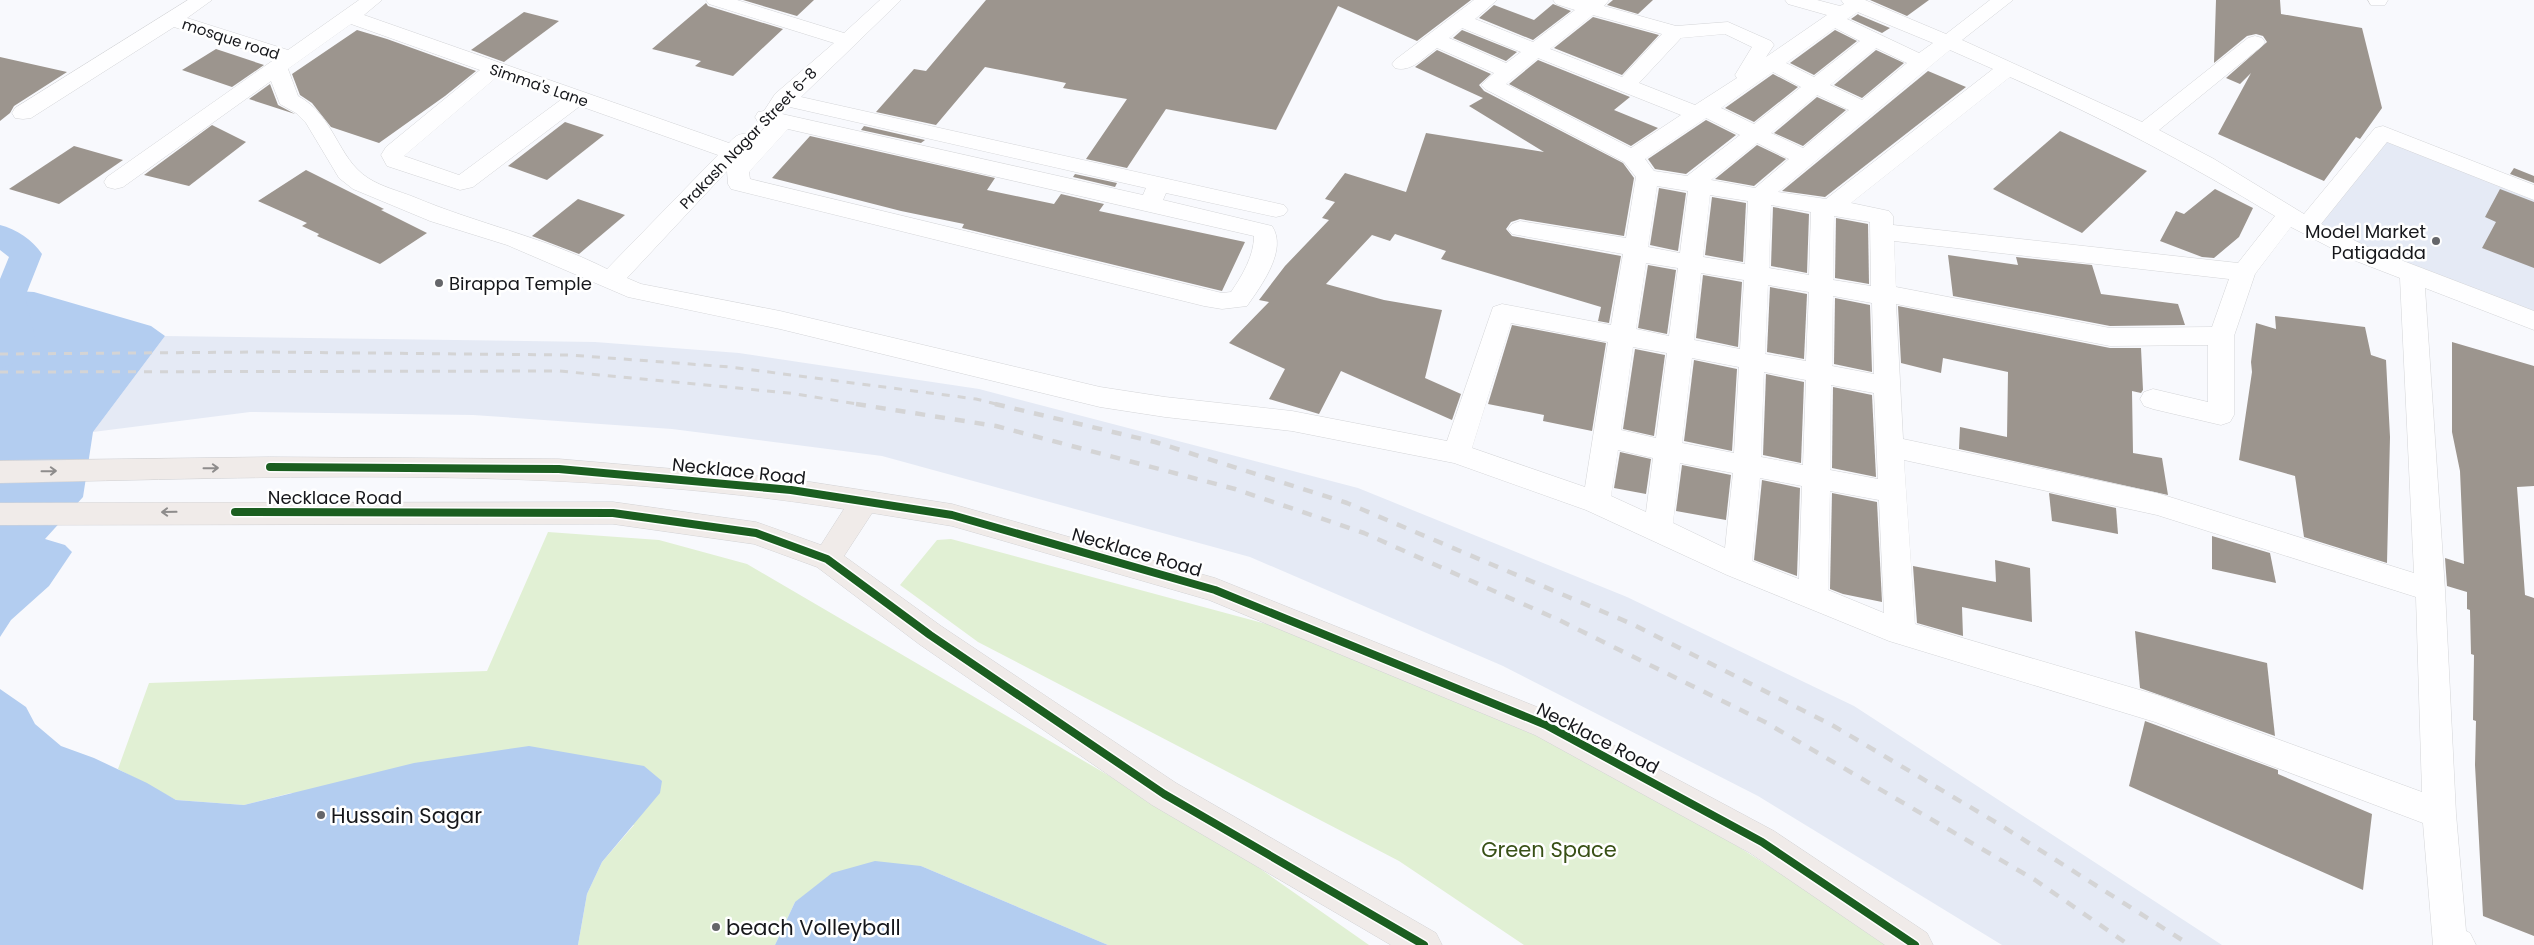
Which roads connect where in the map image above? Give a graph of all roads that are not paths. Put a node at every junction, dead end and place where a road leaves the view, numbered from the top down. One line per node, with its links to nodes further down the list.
1 (372, 0): 11 (street)
2 (716, 0): 14 (street)
3 (890, 0): 14 (street, Prakash Nagar Street 6-8)
4 (1487, 0): 12 (street)
5 (1563, 0): 8 (street)
6 (1795, 0): 10 (street)
7 (2003, 0): 17 (street)
8 (1595, 4): 13 (street); 19 (street)
9 (187, 6): 20 (street, mosque road); 33 (street)
10 (1846, 9): 16 (street); 17 (street); 22 (street)
11 (347, 16): 20 (street); 25 (street, Simma's Lane)
12 (1462, 20): 15 (street); 19 (street)
13 (1675, 32): 27 (street); 29 (street)
14 (846, 40): 34 (street, Prakash Nagar Street 6-8)
15 (1437, 40): 23 (street); 26 (street)
16 (1874, 40): 21 (street); 28 (street)
17 (1949, 42): 21 (street); 24 (street)
18 (2255, 42): 35 (street)
19 (1538, 50): 26 (street); 27 (street)
20 (283, 62): 41 (street); 56 (street)
21 (1921, 62): 31 (street)
22 (1771, 63): 28 (street); 29 (street)
23 (1402, 64)
24 (2008, 68): 35 (street); 46 (street)
25 (494, 69): 30 (street, Simma's Lane); 30 (street)
26 (1508, 72): 38 (street)
27 (1627, 84): 32 (street)
28 (1817, 86): 31 (street); 36 (street)
29 (1738, 87): 32 (street)
30 (577, 98): 37 (street, Simma's Lane)
31 (1864, 109): 39 (street)
32 (1700, 110): 36 (street); 38 (street)
33 (23, 113)
34 (778, 113): 37 (street, Prakash Nagar Street 6-8); 43 (street); 43 (street)
35 (2144, 131): 48 (street)
36 (1757, 134): 39 (street); 42 (street)
37 (732, 152): 56 (street, Prakash Nagar Street 6-8)
38 (1632, 156): 40 (street)
39 (1804, 158): 45 (street)
40 (1647, 177): 42 (street); 51 (street)
41 (115, 182)
42 (1696, 185): 45 (street); 52 (street)
43 (1155, 194): 47 (street)
44 (2534, 194): 48 (street)
45 (1760, 195): 46 (street); 54 (street)
46 (1826, 207): 50 (street); 57 (street)
47 (1276, 210)
48 (2297, 220): 53 (street); 55 (street)
49 (1520, 229): 51 (street)
50 (1882, 232): 53 (street); 58 (street)
51 (1636, 250): 52 (street); 60 (street)
52 (1691, 263): 54 (street); 62 (street)
53 (2244, 272): 61 (street)
54 (1756, 275): 57 (street); 63 (street)
55 (2412, 275): 59 (street); 81 (street)
56 (610, 281): 70 (street)
57 (1820, 286): 58 (street); 64 (street)
58 (1885, 295): 61 (street); 65 (street)
59 (2534, 321)
60 (1623, 334): 62 (street); 67 (street); 70 (street)
61 (2221, 336): 66 (street)
62 (1682, 346): 63 (street); 69 (street)
63 (1754, 360): 64 (street); 71 (street)
64 (1818, 371): 65 (street); 73 (street)
65 (1888, 386): 68 (street)
66 (2153, 399)
67 (1606, 436): 69 (street); 76 (street)
68 (1889, 446): 74 (street); 81 (street)
69 (1670, 451): 71 (street); 78 (street)
70 (1456, 453): 76 (street)
71 (1747, 466): 73 (street); 80 (street)
72 (0, 472): 75 (main road, Necklace Road, one-way to 75)
73 (1816, 479): 74 (street); 82 (street)
74 (1892, 492): 83 (street)
75 (864, 502): 79 (main road); 86 (main road, Necklace Road)
76 (1596, 502): 78 (street)
77 (0, 514): 79 (main road, Necklace Road, one-way to 77)
78 (1658, 529): 80 (street)
79 (827, 559): 85 (main road, Necklace Road)
80 (1737, 567): 82 (street)
81 (2430, 590): 84 (street)
82 (1813, 596): 83 (street)
83 (1900, 632): 84 (street)
84 (2439, 814): 87 (street)
85 (1424, 945)
86 (1915, 945)
87 (2458, 945)

